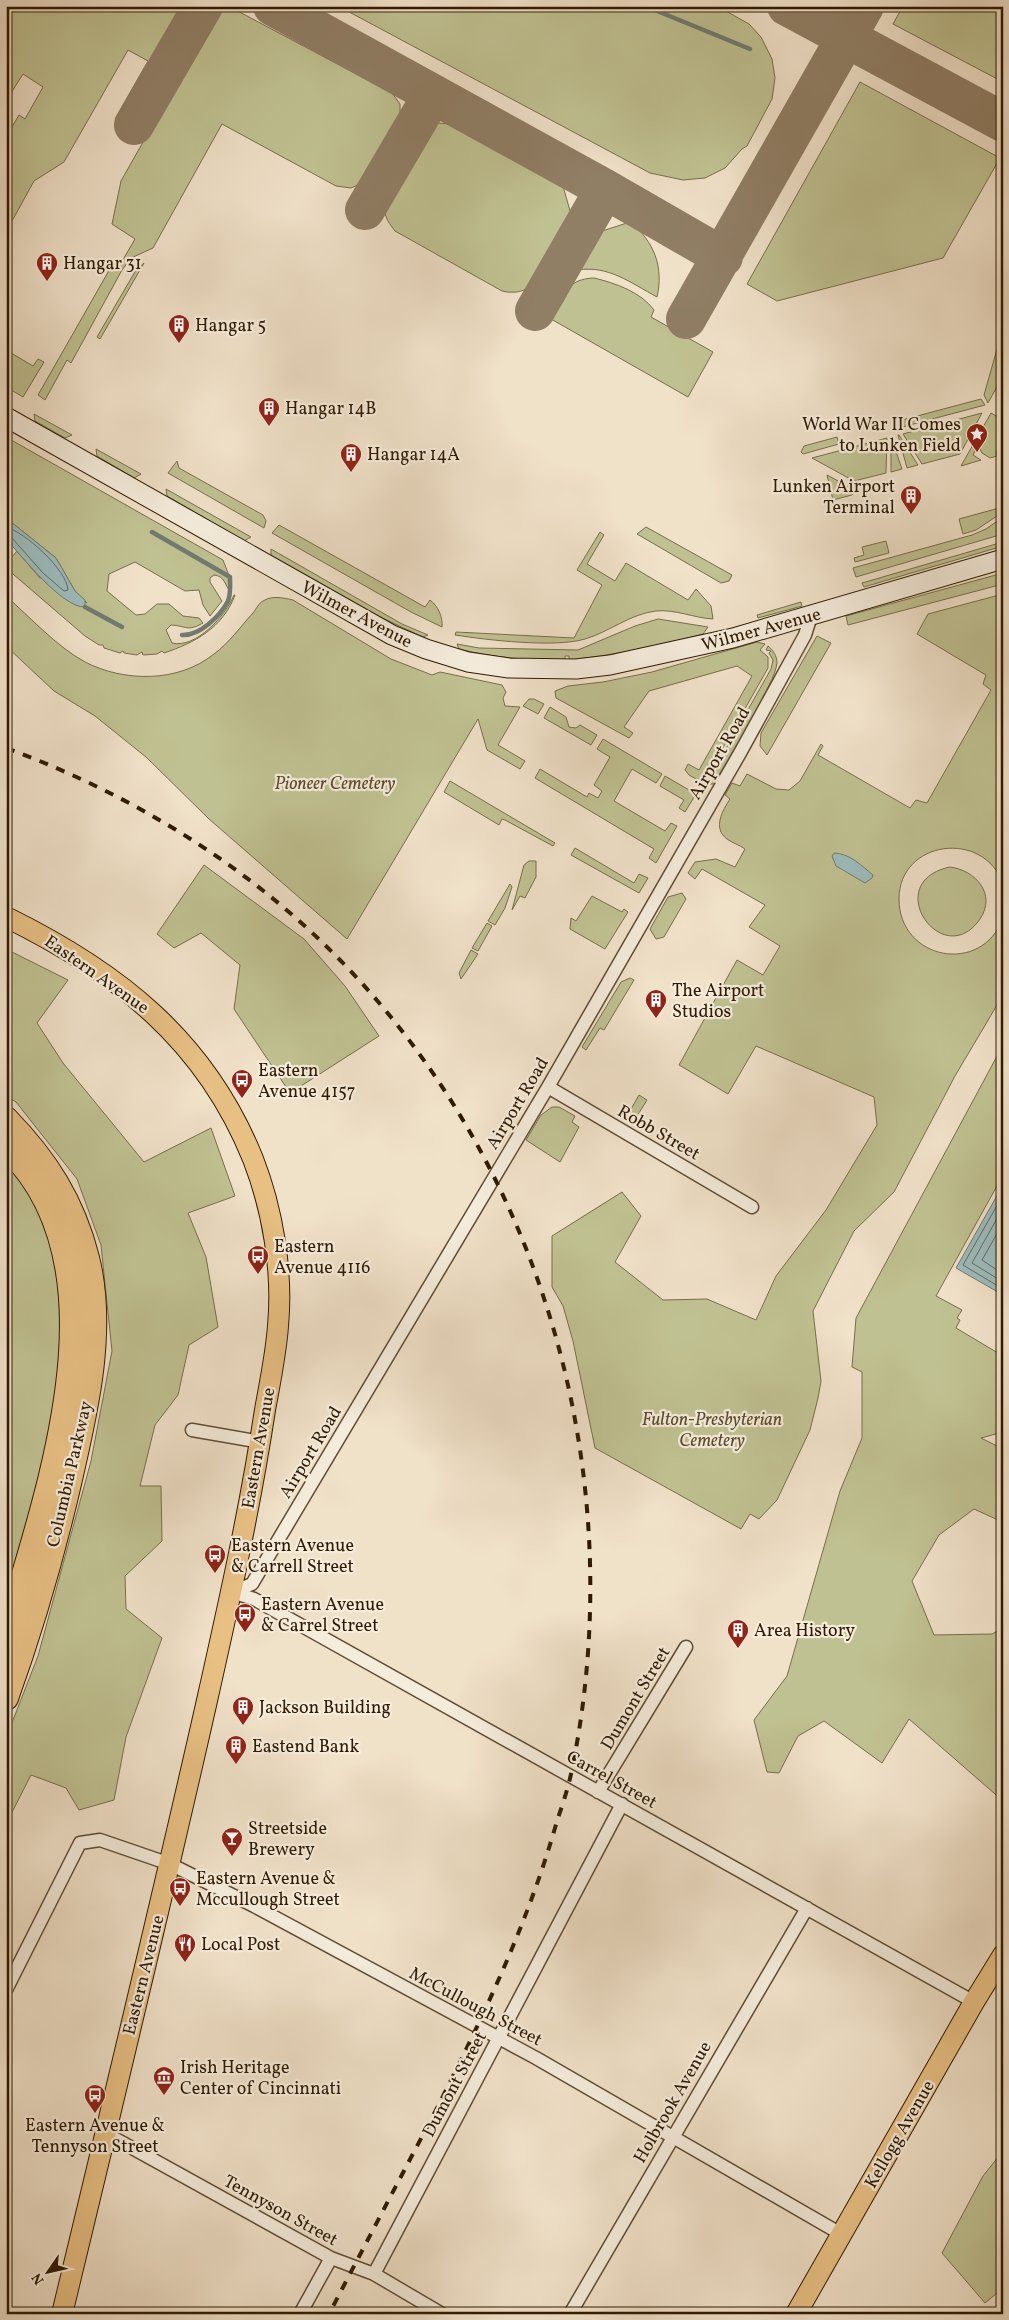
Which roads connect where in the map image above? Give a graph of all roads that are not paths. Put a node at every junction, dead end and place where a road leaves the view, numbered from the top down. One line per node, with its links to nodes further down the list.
1 (6, 417): 3 (street, Wilmer Avenue)
2 (1003, 559): 3 (street, Wilmer Avenue)
3 (811, 616): 5 (street, Airport Road)
4 (6, 917): 10 (main road, Eastern Avenue)
5 (548, 1087): 8 (street, Robb Street); 11 (street, Airport Road)
6 (6, 1119): 14 (highway, Columbia Parkway)
7 (6, 1147): 12 (highway, Columbia Parkway)
8 (752, 1207)
9 (192, 1430): 10 (street)
10 (260, 1442): 11 (main road, Eastern Avenue)
11 (232, 1592): 15 (street, Carrel Street); 17 (main road, Eastern Avenue)
12 (6, 1635)
13 (686, 1647): 15 (street, Dumont Street)
14 (6, 1698)
15 (598, 1792): 16 (street, Carrel Street)
16 (622, 1804): 18 (street, Carrel Street); 22 (street, Dumont Street)
17 (170, 1864): 20 (street, McCullough Street); 22 (street, McCullough Street); 23 (main road, Eastern Avenue)
18 (807, 1908): 21 (street, Carrel Street); 24 (street, Holbrook Avenue)
19 (1003, 1955): 21 (main road, Kellogg Avenue)
20 (6, 1990)
21 (974, 2002): 25 (main road, Kellogg Avenue)
22 (499, 2038): 24 (street, McCullough Street); 27 (street, Dumont Street)
23 (105, 2133): 26 (street, Tennyson Street); 28 (main road, Eastern Avenue)
24 (672, 2137): 25 (street, McCullough Street); 31 (street, Holbrook Avenue)
25 (841, 2234): 32 (main road, Kellogg Avenue)
26 (331, 2258): 27 (street, Tennyson Street); 29 (street)
27 (374, 2274): 30 (street, Tennyson Street)
28 (62, 2314)
29 (300, 2314)
30 (442, 2314)
31 (570, 2314)
32 (796, 2314)

